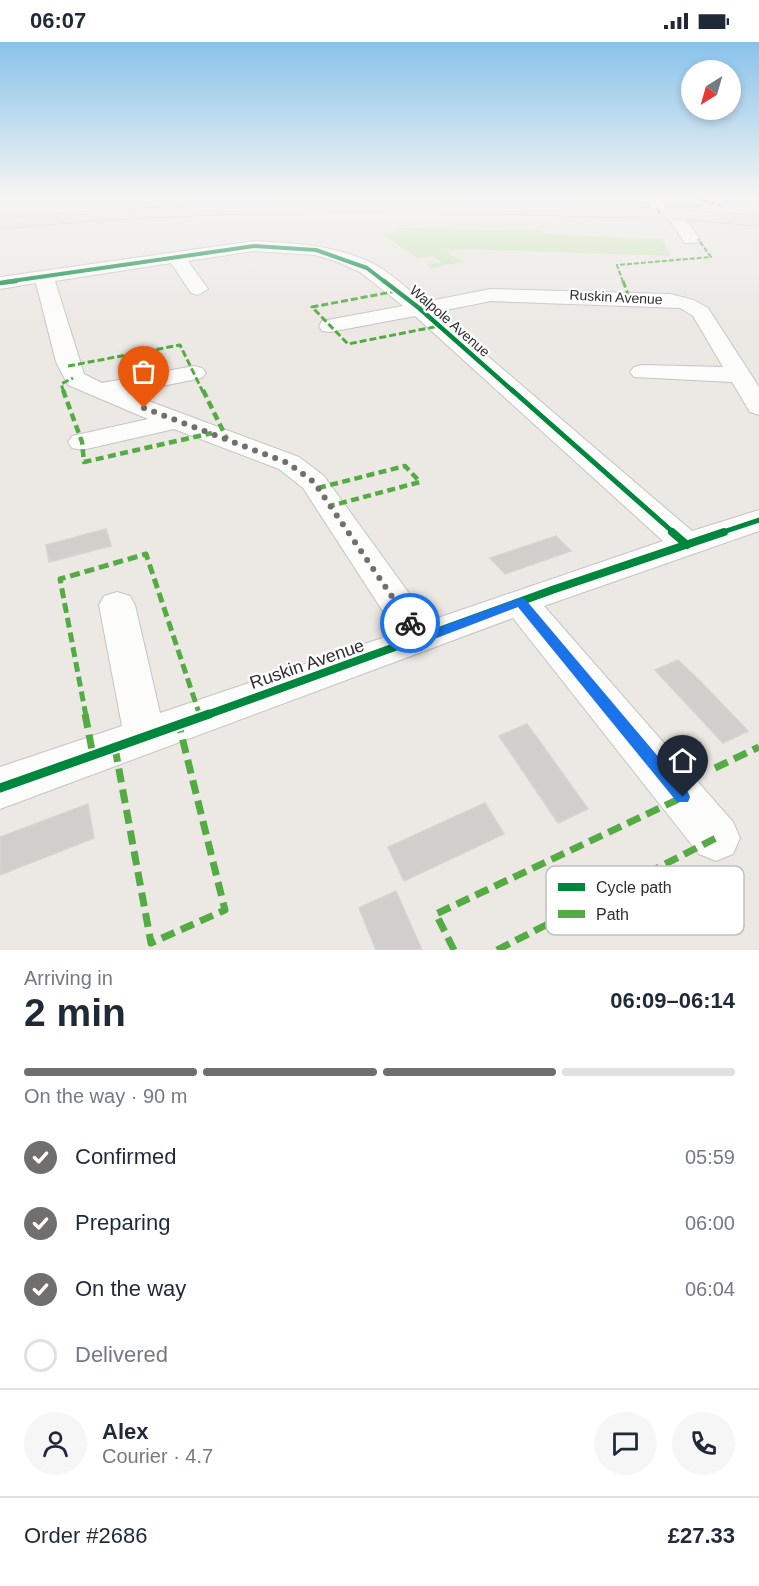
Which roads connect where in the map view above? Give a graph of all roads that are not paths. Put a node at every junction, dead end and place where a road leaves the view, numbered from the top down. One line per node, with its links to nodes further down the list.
1 (175, 256): 3 (street, Walpole Avenue); 5 (street); 8 (street, Walpole Avenue)
2 (535, 273): 6 (street)
3 (44, 277): 4 (street, Walpole Avenue); 14 (street)
4 (0, 283)
5 (198, 289)
6 (538, 295): 8 (street, Ruskin Avenue); 13 (street, Ruskin Avenue)
7 (332, 304): 9 (street)
8 (419, 308): 9 (street, Ruskin Avenue); 19 (street, Walpole Avenue)
9 (340, 324): 10 (street)
10 (368, 340)
11 (642, 372): 13 (street)
12 (194, 373): 14 (street)
13 (740, 375): 15 (street, Ruskin Avenue)
14 (99, 391): 16 (street)
15 (759, 407)
16 (177, 420): 17 (street); 22 (street)
17 (81, 442)
18 (759, 520): 19 (street, Ruskin Avenue)
19 (687, 545): 20 (street, Ruskin Avenue)
20 (520, 602): 22 (street, Ruskin Avenue); 25 (street)
21 (117, 605): 23 (street)
22 (421, 639): 23 (street, Ruskin Avenue)
23 (145, 737): 24 (street, Ruskin Avenue)
24 (0, 788)
25 (716, 838)

